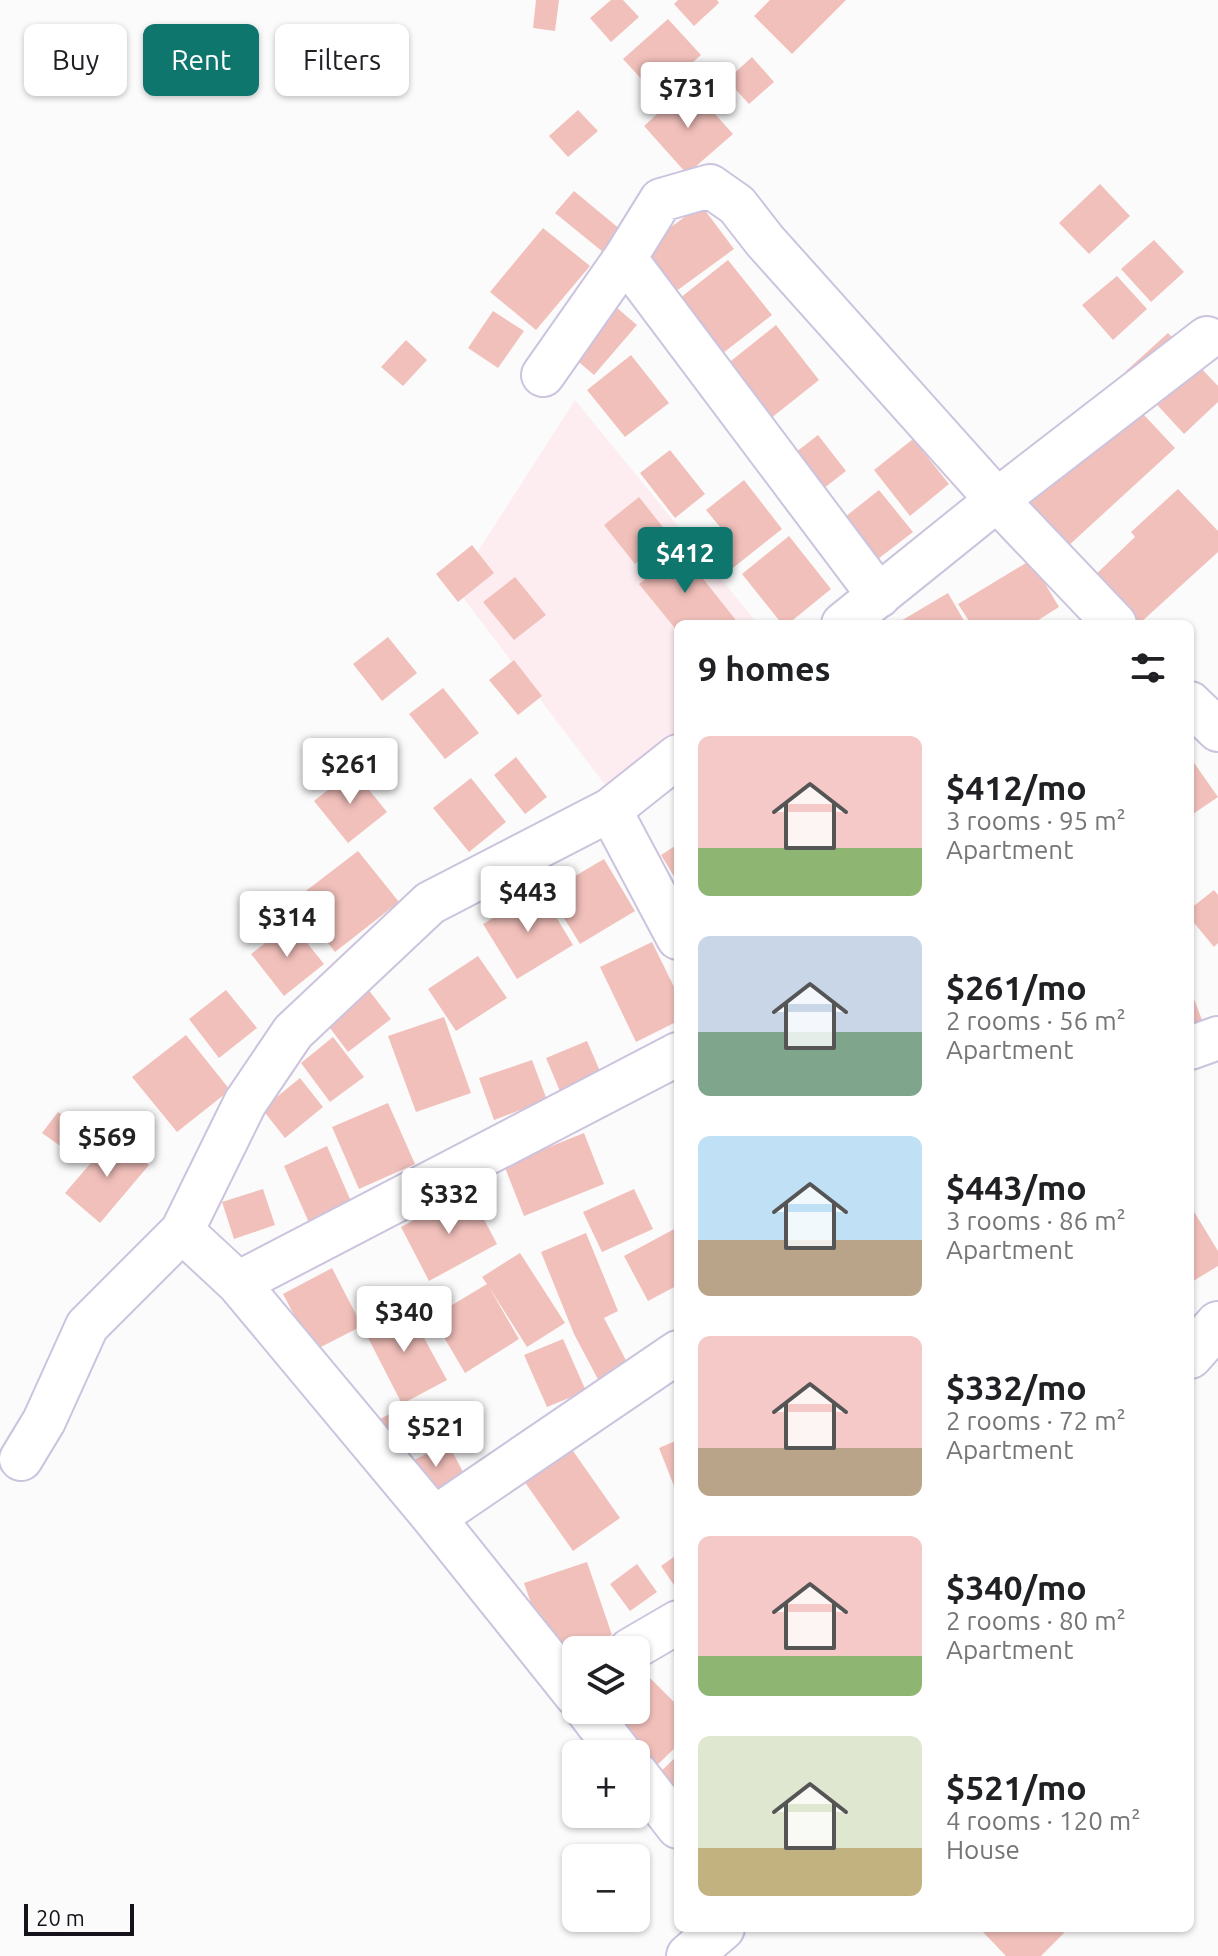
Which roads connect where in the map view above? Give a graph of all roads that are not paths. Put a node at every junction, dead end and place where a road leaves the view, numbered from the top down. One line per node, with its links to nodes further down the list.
1 (625, 258): 3 (street); 4 (street); 5 (street)
2 (1207, 338): 4 (street)
3 (543, 375)
4 (997, 500): 5 (street); 7 (street)
5 (879, 596): 6 (street)
6 (848, 620)
7 (1111, 620)
8 (674, 759): 9 (street)
9 (610, 810): 10 (street); 14 (street)
10 (674, 930)
11 (1218, 1038): 12 (street)
12 (1194, 1047)
13 (674, 1056): 15 (street)
14 (182, 1231): 15 (street); 19 (street)
15 (238, 1283): 20 (street)
16 (1218, 1324): 17 (street)
17 (1194, 1351)
18 (674, 1355): 20 (street)
19 (21, 1459)
20 (434, 1518): 23 (street)
21 (674, 1624): 22 (street)
22 (650, 1638)
23 (562, 1675)
24 (650, 1791): 25 (street)
25 (674, 1822)
26 (717, 1932): 27 (street)
27 (689, 1956)

